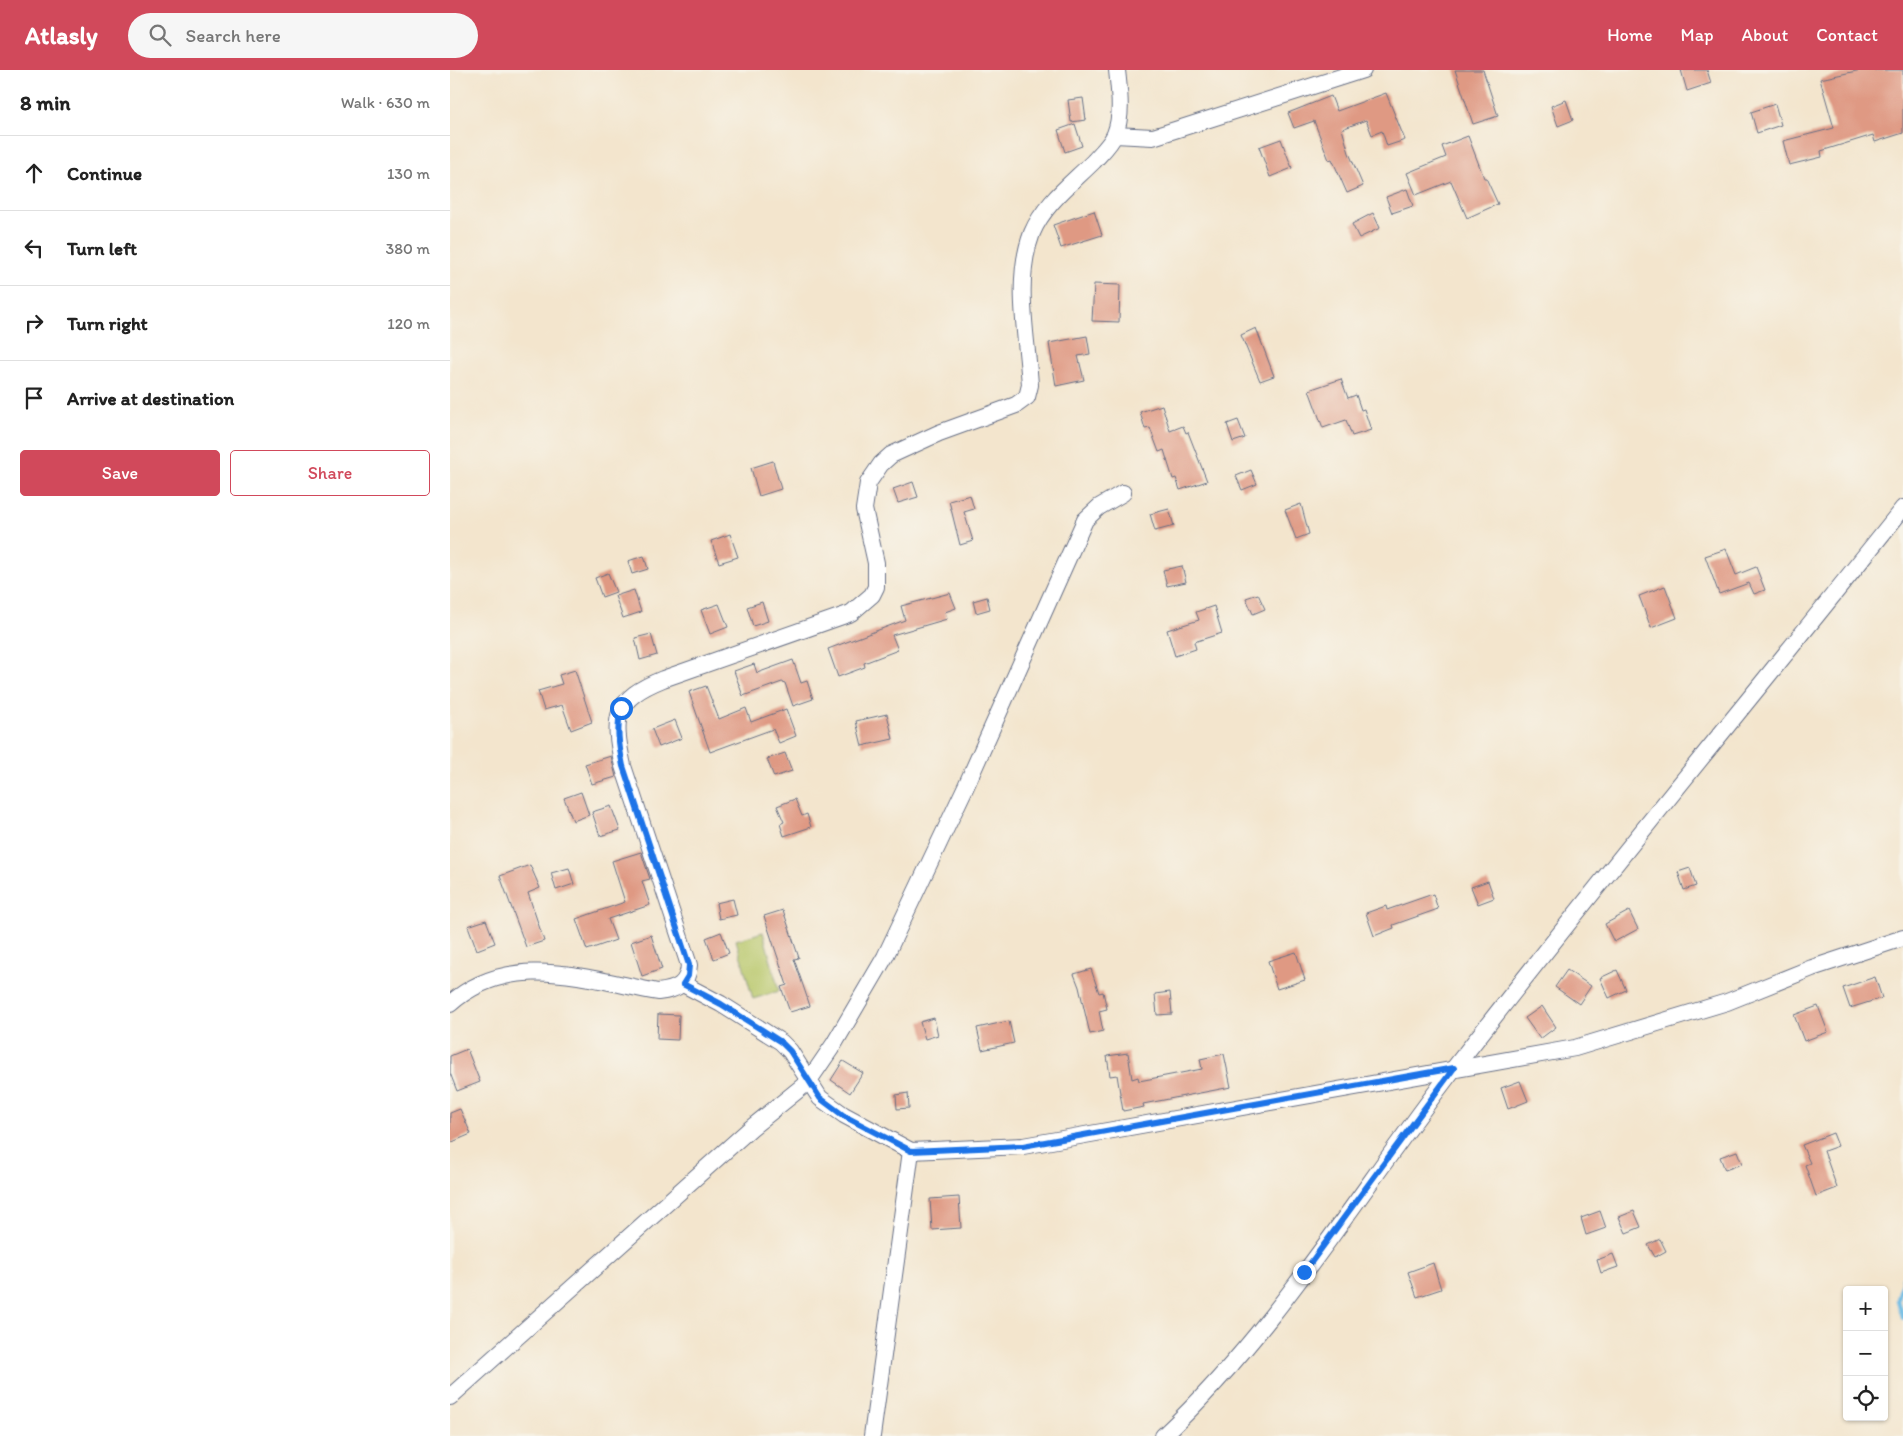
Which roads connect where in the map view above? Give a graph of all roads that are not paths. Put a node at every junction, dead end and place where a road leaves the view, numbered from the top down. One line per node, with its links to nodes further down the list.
1 (1117, 70): 3 (street)
2 (1363, 70): 3 (street)
3 (1115, 135): 7 (street)
4 (1123, 493): 10 (street)
5 (1903, 508): 9 (street)
6 (1903, 938): 9 (street)
7 (683, 984): 8 (street); 10 (street)
8 (450, 1004)
9 (1454, 1068): 11 (street); 14 (street)
10 (808, 1082): 11 (street); 12 (street)
11 (911, 1151): 13 (street)
12 (450, 1396)
13 (872, 1436)
14 (1163, 1436)

